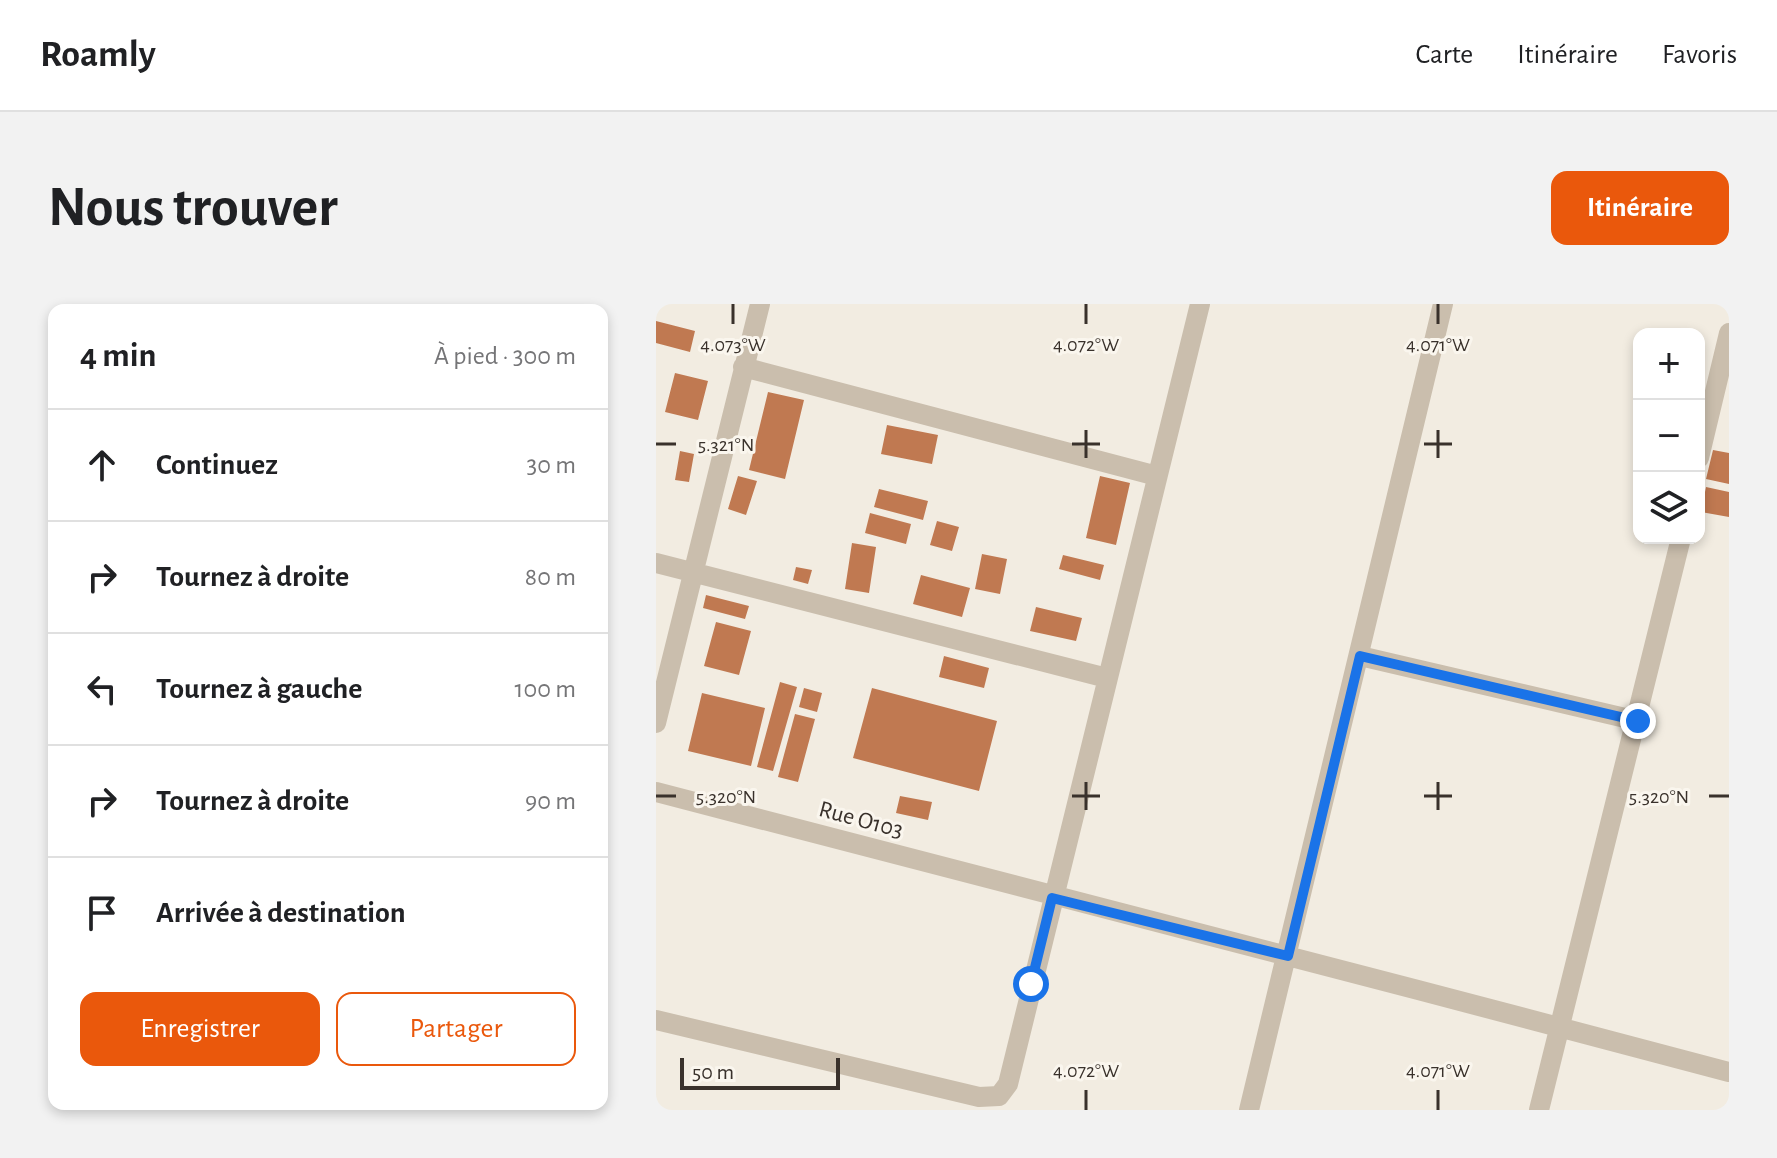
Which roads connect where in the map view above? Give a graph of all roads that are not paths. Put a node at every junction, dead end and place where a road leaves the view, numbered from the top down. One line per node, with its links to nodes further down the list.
1 (760, 304): 5 (street)
2 (1200, 304): 7 (street)
3 (1443, 304): 11 (street)
4 (1729, 333): 6 (street)
5 (743, 367): 7 (street); 10 (street)
6 (1705, 433)
7 (1157, 476): 12 (street)
8 (1680, 544): 13 (street)
9 (656, 563): 10 (street)
10 (693, 572): 12 (street); 14 (street)
11 (1360, 656): 13 (street); 17 (street)
12 (1107, 678): 16 (street)
13 (1638, 721): 19 (street)
14 (656, 723)
15 (656, 792): 16 (street, Rue O103)
16 (1052, 898): 17 (street, Rue O103); 18 (street)
17 (1288, 956): 19 (street, Rue O103); 21 (street)
18 (656, 1020)
19 (1558, 1026): 20 (street, Rue O103); 22 (street)
20 (1729, 1072)
21 (1249, 1110)
22 (1539, 1110)

